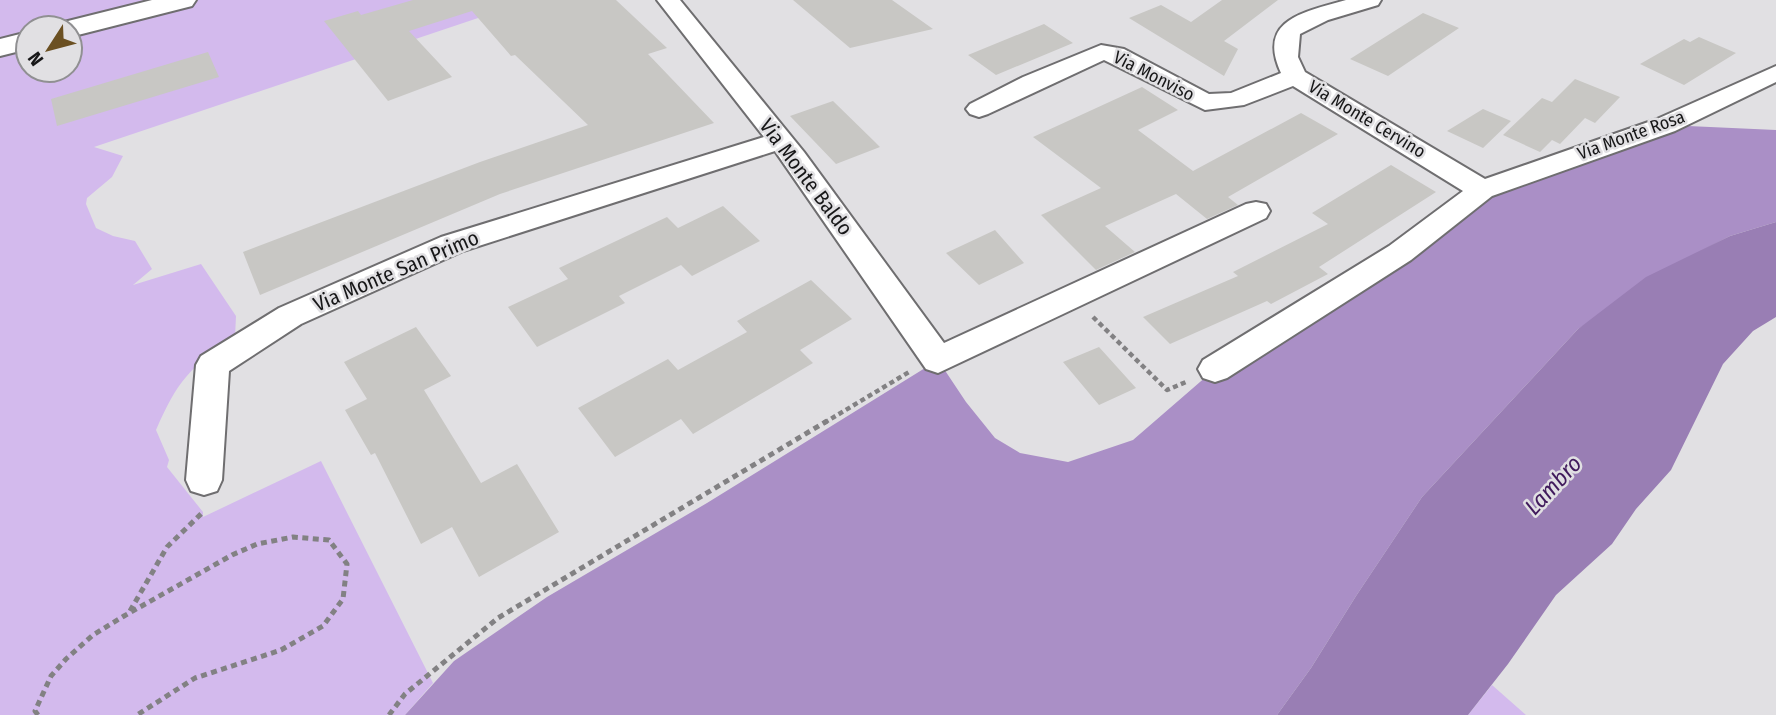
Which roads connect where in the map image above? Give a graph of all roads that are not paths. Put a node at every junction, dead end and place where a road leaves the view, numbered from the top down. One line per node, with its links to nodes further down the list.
1 (183, 0): 4 (street)
2 (668, 0): 8 (street, Via Monte Baldo)
3 (1370, 0): 6 (street, Via Monte Cervino)
4 (84, 25)
5 (1776, 73): 9 (street, Via Monte Rosa)
6 (1295, 76): 7 (street, Via Monviso); 9 (street, Via Monte Cervino)
7 (979, 109)
8 (780, 141): 10 (street, Via Monte Baldo); 12 (street, Via Monte San Primo)
9 (1482, 190): 11 (street, Via Monte Rosa)
10 (1256, 211)
11 (1215, 369)
12 (204, 480)

